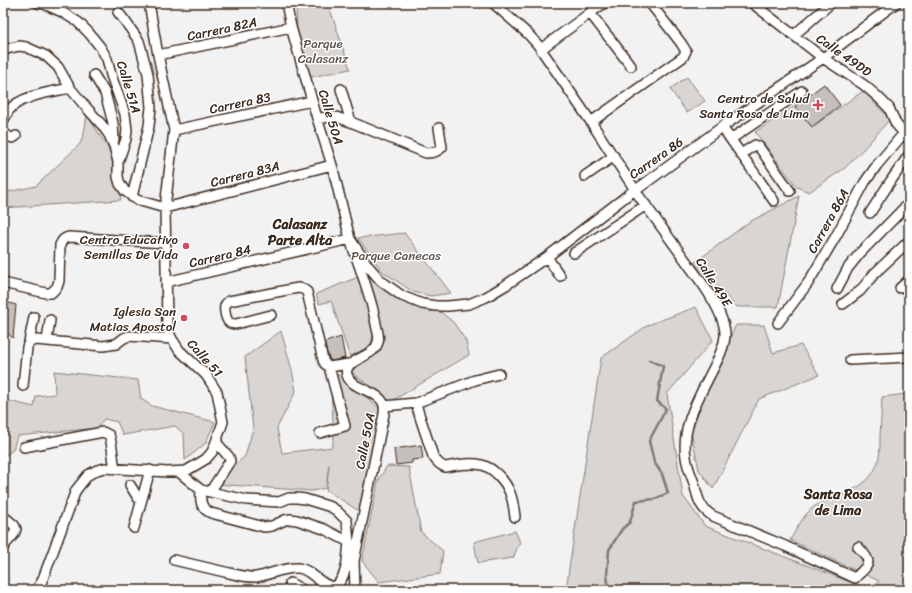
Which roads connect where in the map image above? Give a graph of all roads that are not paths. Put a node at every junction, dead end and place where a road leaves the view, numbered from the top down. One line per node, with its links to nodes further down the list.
1 (38, 3): 39 (street, Calle 51A)
2 (149, 3): 16 (street, Calle 51)
3 (286, 3): 12 (street, Calle 50A)
4 (493, 3): 14 (street, Calle 49E)
5 (604, 3): 11 (street)
6 (650, 3): 27 (street)
7 (752, 3): 13 (street, Calle 49DD)
8 (831, 3): 13 (street)
9 (896, 3): 17 (street, Carrera 86)
10 (118, 12): 44 (street)
11 (590, 13): 14 (street); 18 (street)
12 (291, 27): 16 (street, Carrera 82A); 23 (street, Calle 50A)
13 (794, 35): 17 (street, Calle 49DD)
14 (541, 49): 27 (street, Calle 49E)
15 (3, 50): 20 (street)
16 (158, 55): 30 (street, Calle 51)
17 (823, 58): 28 (street, Carrera 86); 32 (street, Calle 49DD)
18 (631, 66)
19 (94, 75): 35 (street)
20 (70, 88): 25 (street); 35 (street)
21 (341, 89): 26 (street)
22 (802, 91): 34 (street)
23 (312, 101): 24 (street, Calle 50A); 30 (street, Carrera 83)
24 (317, 118): 26 (street); 40 (street, Calle 50A)
25 (3, 121)
26 (351, 122): 29 (street)
27 (592, 122): 38 (street, Calle 49E)
28 (722, 127): 34 (street); 42 (street, Carrera 86)
29 (439, 128)
30 (174, 130): 49 (street, Calle 51)
31 (3, 132): 33 (street)
32 (907, 133): 70 (street, Carrera 86A)
33 (16, 136)
34 (731, 139): 36 (street)
35 (114, 146): 39 (street)
36 (741, 154): 43 (street); 45 (street)
37 (909, 155): 50 (street)
38 (614, 156): 41 (street); 42 (street, Calle 49E)
39 (118, 162): 44 (street, Calle 51A)
40 (332, 166): 49 (street, Carrera 83A); 54 (street, Calle 50A)
41 (585, 176)
42 (636, 190): 47 (street, Calle 49E); 48 (street, Carrera 86)
43 (790, 190)
44 (132, 197): 49 (street, Calle 51A)
45 (774, 201)
46 (909, 203): 64 (street)
47 (646, 205): 51 (street); 96 (street, Calle 49E)
48 (612, 207): 51 (street); 52 (street, Carrera 86)
49 (165, 208): 56 (street, Calle 51)
50 (870, 213)
51 (622, 221): 53 (street)
52 (587, 226): 53 (street); 58 (street, Carrera 86)
53 (596, 238): 57 (street)
54 (350, 239): 61 (street, Carrera 84); 65 (street, Calle 50A); 76 (street, Calle 50A)
55 (909, 241): 66 (street)
56 (165, 243): 61 (street, Calle 51); 62 (street)
57 (574, 253)
58 (547, 257): 59 (street); 65 (street, Carrera 86)
59 (560, 276)
60 (909, 280): 63 (street)
61 (166, 282): 71 (street, Calle 51)
62 (3, 283)
63 (900, 288)
64 (837, 289)
65 (422, 304)
66 (843, 304)
67 (272, 315): 77 (street)
68 (34, 317): 73 (street)
69 (50, 320): 72 (street)
70 (778, 323)
71 (172, 339): 72 (street); 83 (street, Calle 51)
72 (47, 341): 73 (street)
73 (29, 342): 79 (street)
74 (909, 357): 75 (street)
75 (850, 360)
76 (349, 364): 77 (street); 81 (street, Calle 50A)
77 (329, 367): 82 (street)
78 (499, 374): 80 (street)
79 (23, 386)
80 (416, 403): 81 (street); 92 (street)
81 (384, 406): 102 (street, Calle 50A)
82 (320, 433)
83 (216, 442): 87 (street, Calle 51); 89 (street)
84 (24, 447): 85 (street)
85 (115, 468): 86 (street, Calle 51); 100 (street, Calle 51)
86 (150, 470): 87 (street, Calle 51); 90 (street)
87 (179, 472): 89 (street)
88 (130, 485): 90 (street)
89 (205, 491): 94 (street); 94 (street)
90 (141, 500): 93 (street)
91 (3, 516): 95 (street)
92 (515, 517)
93 (134, 528)
94 (349, 542): 99 (street)
95 (3, 548)
96 (858, 548)
97 (174, 560): 99 (street)
98 (290, 583): 101 (street)
99 (335, 589)
100 (36, 590)
101 (303, 590)
102 (355, 590)

